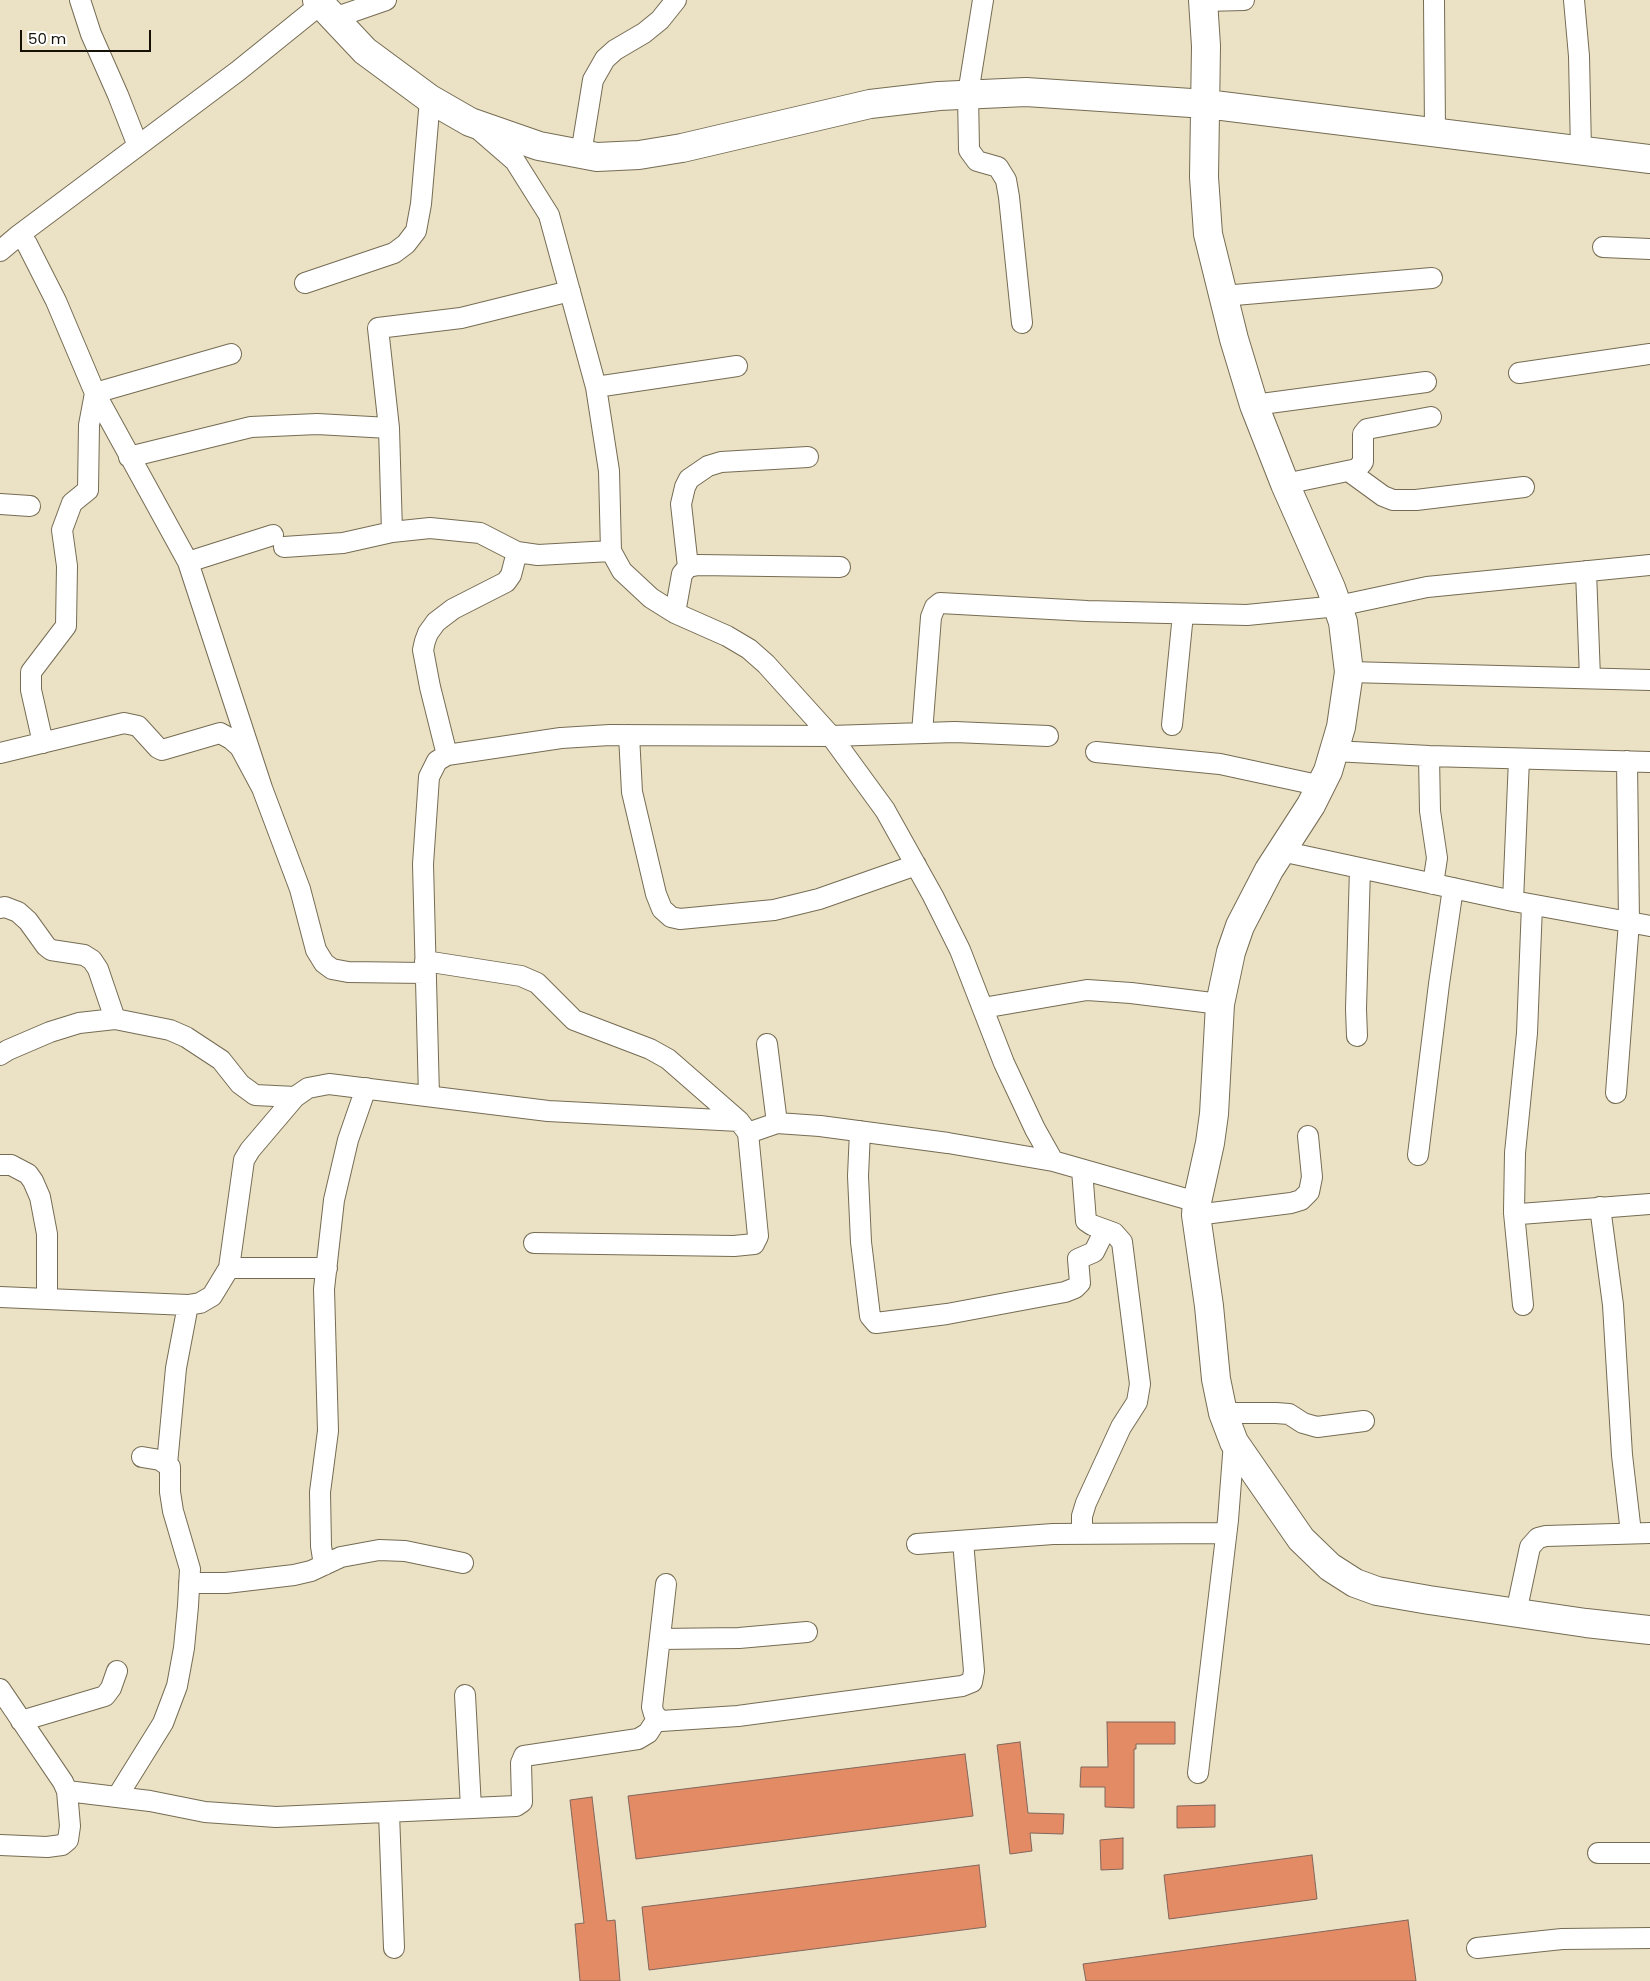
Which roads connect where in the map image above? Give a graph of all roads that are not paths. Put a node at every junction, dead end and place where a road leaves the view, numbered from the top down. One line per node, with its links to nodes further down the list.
1 (80, 0): 15 (street)
2 (386, 0): 9 (street)
3 (676, 0): 17 (street)
4 (983, 0): 10 (street)
5 (1244, 0): 8 (street)
6 (1434, 0): 14 (street)
7 (1574, 0): 16 (street)
8 (1204, 1): 12 (main road)
9 (324, 7): 11 (main road); 15 (street)
10 (968, 94): 12 (main road); 17 (main road); 27 (street)
11 (430, 99): 13 (main road); 24 (street)
12 (1206, 104): 14 (main road); 26 (main road)
13 (470, 122): 17 (main road); 25 (street)
14 (1436, 132): 16 (main road)
15 (138, 146): 19 (street)
16 (1581, 152): 18 (main road)
17 (581, 154)
18 (1650, 159)
19 (19, 235): 22 (street); 34 (street)
20 (1603, 247): 21 (street)
21 (1650, 249)
22 (0, 251)
23 (1432, 278): 26 (street)
24 (305, 282)
25 (570, 291): 33 (street); 37 (street)
26 (1223, 296): 35 (main road)
27 (1022, 323)
28 (230, 354): 34 (street)
29 (1650, 354): 31 (street)
30 (737, 366): 33 (street)
31 (1518, 373)
32 (1426, 382): 35 (street)
33 (596, 387): 46 (street)
34 (95, 393): 38 (street); 64 (street)
35 (1254, 405): 41 (main road)
36 (1431, 417): 40 (street)
37 (389, 428): 38 (street); 45 (street)
38 (129, 457): 48 (street)
39 (808, 457): 50 (street)
40 (1350, 472): 41 (street); 42 (street)
41 (1285, 484): 53 (main road)
42 (1524, 487)
43 (0, 504): 44 (street)
44 (30, 506)
45 (392, 532): 47 (street); 48 (street)
46 (612, 551): 47 (street); 54 (street)
47 (517, 552): 68 (street)
48 (188, 562): 74 (street)
49 (1650, 565): 52 (street)
50 (688, 567): 51 (street); 54 (street)
51 (840, 567)
52 (1586, 571): 53 (street); 57 (street)
53 (1338, 606): 55 (street); 56 (main road)
54 (675, 613): 62 (street)
55 (1183, 614): 59 (street); 60 (street)
56 (1349, 672): 57 (street); 65 (main road)
57 (1590, 678): 58 (street)
58 (1650, 680)
59 (1172, 725)
60 (922, 733): 62 (street); 63 (street)
61 (629, 735): 62 (street); 68 (street); 76 (street)
62 (831, 736): 76 (street)
63 (1048, 736)
64 (42, 743): 67 (street); 74 (street)
65 (1334, 751): 69 (street); 73 (main road)
66 (1096, 752): 73 (street)
67 (0, 753)
68 (447, 754): 84 (street)
69 (1430, 756): 70 (street); 78 (street)
70 (1519, 759): 71 (street); 80 (street)
71 (1626, 761): 72 (street); 82 (street)
72 (1650, 762)
73 (1322, 786): 75 (main road)
74 (262, 788): 84 (street)
75 (1281, 851): 77 (street); 85 (main road)
76 (916, 865): 86 (street)
77 (1360, 868): 78 (street); 88 (street)
78 (1433, 884): 79 (street)
79 (1453, 888): 80 (street); 99 (street)
80 (1523, 903): 82 (street); 106 (street)
81 (0, 908): 87 (street)
82 (1629, 922): 83 (street); 92 (street)
83 (1650, 926)
84 (425, 967): 93 (street); 96 (street)
85 (1220, 1004): 86 (street); 105 (main road)
86 (983, 1008): 100 (street)
87 (115, 1019): 90 (street); 94 (street)
88 (1357, 1036)
89 (767, 1044): 95 (street)
90 (0, 1055)
91 (366, 1088): 93 (street); 94 (street); 110 (street)
92 (1616, 1093)
93 (428, 1096): 96 (street)
94 (295, 1098): 109 (street)
95 (778, 1123): 96 (street); 97 (street)
96 (744, 1127): 108 (street)
97 (860, 1131): 100 (street); 107 (street)
98 (1308, 1136): 105 (street)
99 (1418, 1155)
100 (1053, 1161): 102 (street)
101 (0, 1165): 112 (street)
102 (1082, 1170): 105 (street); 107 (street)
103 (1650, 1204): 104 (street)
104 (1600, 1206): 106 (street); 121 (street)
105 (1196, 1209): 115 (main road)
106 (1514, 1213): 114 (street)
107 (1105, 1230): 122 (street)
108 (534, 1243)
109 (229, 1268): 110 (street); 113 (street)
110 (326, 1268): 126 (street)
111 (0, 1298): 112 (street)
112 (47, 1298): 113 (street)
113 (188, 1305): 119 (street)
114 (1522, 1305)
115 (1223, 1413): 116 (street); 117 (main road)
116 (1364, 1421)
117 (1234, 1442): 120 (street); 129 (main road)
118 (142, 1458): 119 (street)
119 (167, 1464): 127 (street)
120 (1226, 1533): 122 (street); 138 (street)
121 (1640, 1533): 129 (street)
122 (1082, 1534): 123 (street)
123 (963, 1541): 124 (street); 136 (street)
124 (917, 1544)
125 (463, 1563): 126 (street)
126 (324, 1565): 127 (street)
127 (189, 1583): 140 (street)
128 (666, 1584): 132 (street)
129 (1516, 1613): 130 (main road)
130 (1650, 1630)
131 (806, 1632): 132 (street)
132 (660, 1639): 136 (street)
133 (117, 1671): 137 (street)
134 (0, 1689): 137 (street)
135 (465, 1695): 141 (street)
136 (657, 1719): 141 (street)
137 (21, 1721): 139 (street)
138 (1198, 1774)
139 (67, 1791): 140 (street); 143 (street)
140 (118, 1798): 142 (street)
141 (471, 1808): 142 (street)
142 (389, 1812): 147 (street)
143 (0, 1844)
144 (1598, 1853): 145 (street)
145 (1650, 1853)
146 (1650, 1938): 148 (street)
147 (394, 1948)
148 (1477, 1948)

